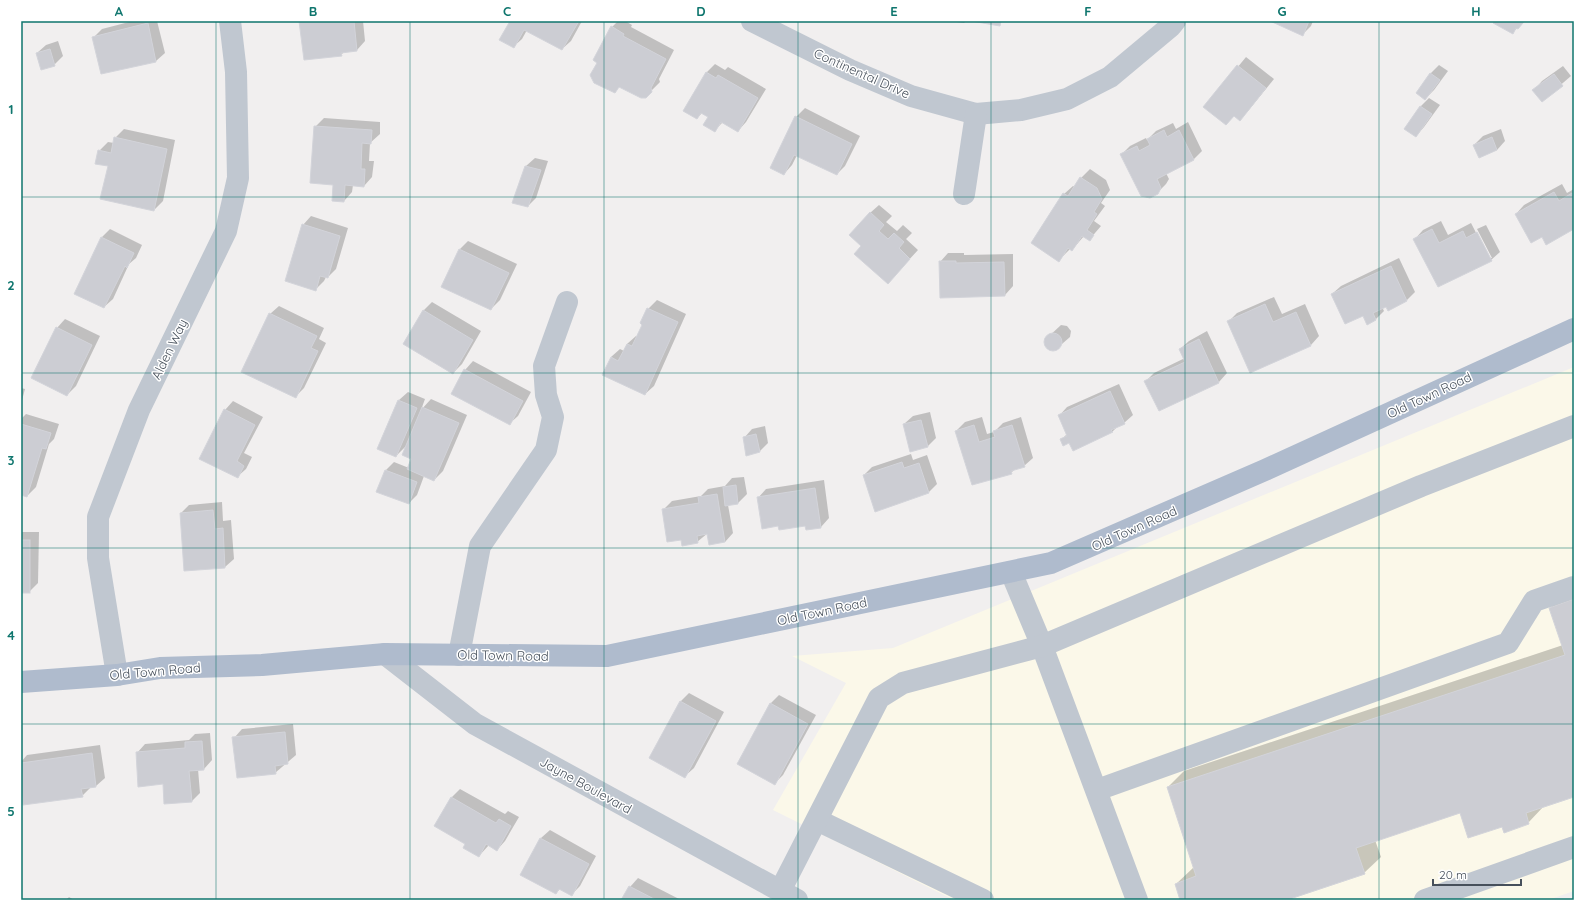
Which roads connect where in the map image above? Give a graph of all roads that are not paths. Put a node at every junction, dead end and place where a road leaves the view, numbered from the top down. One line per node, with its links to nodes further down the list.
1 (230, 21): 14 (street, Alden Way)
2 (752, 21): 4 (street, Continental Drive)
3 (1175, 21): 4 (street, Continental Drive)
4 (976, 114): 5 (street)
5 (964, 194)
6 (567, 302): 13 (street)
7 (1574, 329): 9 (main road, Old Town Road)
8 (1574, 426): 11 (street)
9 (1012, 572): 11 (street); 13 (main road, Old Town Road)
10 (1574, 586): 16 (street)
11 (1042, 646): 16 (street); 17 (street)
12 (385, 654): 13 (main road, Old Town Road); 14 (main road, Old Town Road); 19 (street, Jayne Boulevard)
13 (460, 655)
14 (117, 675): 15 (main road, Old Town Road)
15 (21, 682)
16 (1097, 790): 21 (street)
17 (816, 820): 19 (street); 20 (street)
18 (1574, 847): 22 (street)
19 (789, 895)
20 (983, 900)
21 (1137, 900)
22 (1425, 900)

